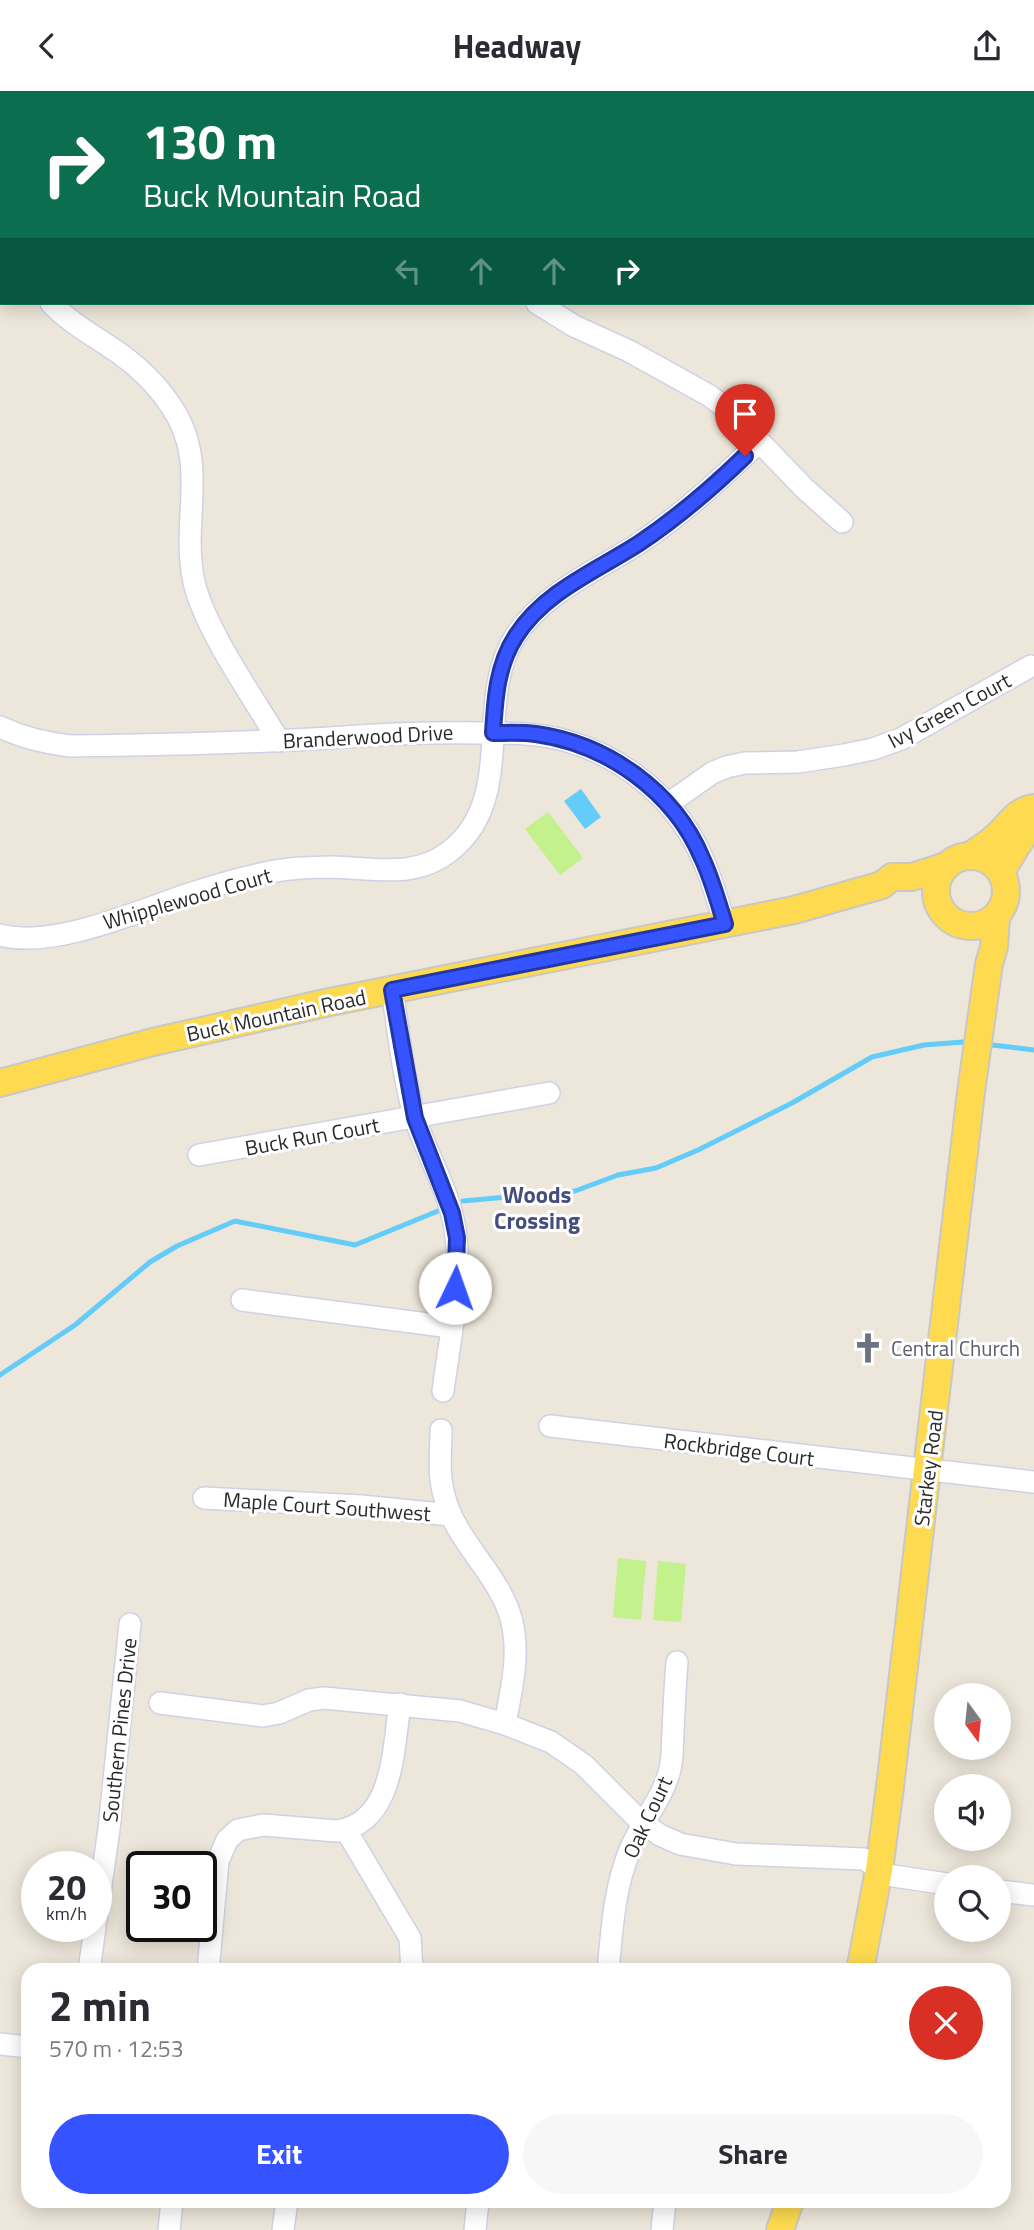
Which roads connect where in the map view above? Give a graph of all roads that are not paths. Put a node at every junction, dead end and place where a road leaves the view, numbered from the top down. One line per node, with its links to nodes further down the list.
1 (53, 305): 8 (street)
2 (540, 305): 3 (street)
3 (759, 442): 4 (street); 7 (street, Whipplewood Court)
4 (842, 522)
5 (1031, 666): 9 (street, Ivy Green Court)
6 (0, 727): 8 (street, Branderwood Drive)
7 (493, 733): 8 (street, Branderwood Drive); 9 (street, Branderwood Drive); 20 (street, Whipplewood Court)
8 (279, 741)
9 (668, 804): 18 (street, Branderwood Drive)
10 (1034, 808): 12 (main road)
11 (1034, 822): 14 (main road)
12 (971, 855): 13 (main road); 14 (main road)
13 (946, 866): 15 (main road, Buck Mountain Road); 16 (main road)
14 (1001, 871): 17 (main road)
15 (882, 885): 16 (main road); 18 (main road, Buck Mountain Road)
16 (939, 907): 19 (main road)
17 (996, 916): 19 (main road); 21 (main road, Starkey Road)
18 (725, 924): 22 (main road, Buck Mountain Road)
19 (963, 926): 21 (main road)
20 (0, 935)
21 (989, 964): 32 (main road, Starkey Road)
22 (392, 990): 23 (main road, Buck Mountain Road); 25 (street)
23 (0, 1083)
24 (549, 1093): 25 (street, Buck Run Court)
25 (415, 1118): 26 (street, Buck Run Court); 28 (street)
26 (199, 1155)
27 (242, 1300): 28 (street)
28 (451, 1327): 29 (street)
29 (443, 1391)
30 (550, 1426): 32 (street, Rockbridge Court)
31 (441, 1430): 35 (street)
32 (928, 1471): 33 (street, Rockbridge Court); 44 (main road, Starkey Road)
33 (1034, 1482)
34 (204, 1498): 35 (street, Maple Court Southwest)
35 (451, 1515): 40 (street)
36 (130, 1624): 43 (street, Southern Pines Drive)
37 (677, 1663): 41 (street, Oak Court)
38 (160, 1703): 39 (street)
39 (400, 1704): 40 (street); 42 (street)
40 (505, 1724): 41 (street)
41 (642, 1823): 44 (street); 52 (street, Oak Court)
42 (346, 1830): 50 (street); 51 (street)
43 (106, 1851)
44 (879, 1870): 45 (street); 53 (main road, Starkey Road)
45 (934, 1882)
46 (1011, 1892): 47 (street)
47 (1034, 1895)
48 (93, 1942): 49 (street)
49 (90, 1963)
50 (209, 1963)
51 (412, 1963)
52 (609, 1963)
53 (862, 1963)
54 (0, 2044): 55 (street)
55 (21, 2046)
56 (171, 2208): 61 (street)
57 (286, 2208): 62 (street)
58 (477, 2208): 63 (street)
59 (664, 2208): 64 (street)
60 (788, 2208): 65 (main road)
61 (169, 2230)
62 (283, 2230)
63 (475, 2230)
64 (662, 2230)
65 (780, 2230)

